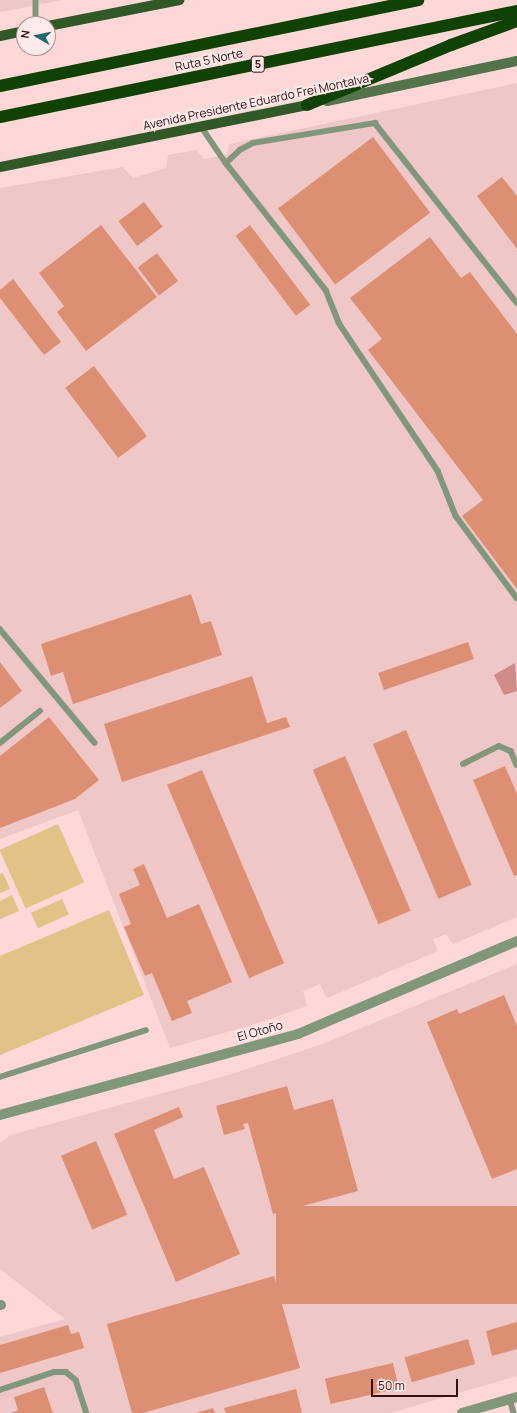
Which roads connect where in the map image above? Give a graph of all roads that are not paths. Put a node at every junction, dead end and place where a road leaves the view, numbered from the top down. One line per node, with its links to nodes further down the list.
1 (36, 0): 5 (lane)
2 (179, 0): 7 (main road)
3 (418, 0): 11 (highway, Ruta 5 Norte)
4 (517, 11): 13 (highway, Ruta 5 Norte / 5)
5 (36, 16)
6 (517, 21): 12 (highway)
7 (56, 24)
8 (16, 33): 9 (main road)
9 (0, 36)
10 (517, 61): 12 (street, Avenida Presidente Eduardo Frei Montalva)
11 (0, 86)
12 (307, 105): 14 (main road, Avenida Presidente Eduardo Frei Montalva)
13 (0, 118)
14 (202, 126): 15 (lane); 16 (main road, Avenida Presidente Eduardo Frei Montalva)
15 (226, 163): 17 (lane); 18 (lane)
16 (0, 167)
17 (517, 303)
18 (517, 598)
19 (0, 629): 22 (lane)
20 (40, 711): 21 (lane)
21 (0, 743)
22 (95, 743)
23 (463, 764): 24 (lane)
24 (517, 765)
25 (517, 941): 28 (street, El Otoño)
26 (146, 1030): 27 (lane)
27 (0, 1077)
28 (0, 1115)
29 (0, 1390): 31 (lane)
30 (513, 1398): 32 (street); 33 (lane)
31 (87, 1413)
32 (462, 1413)
33 (514, 1413)

